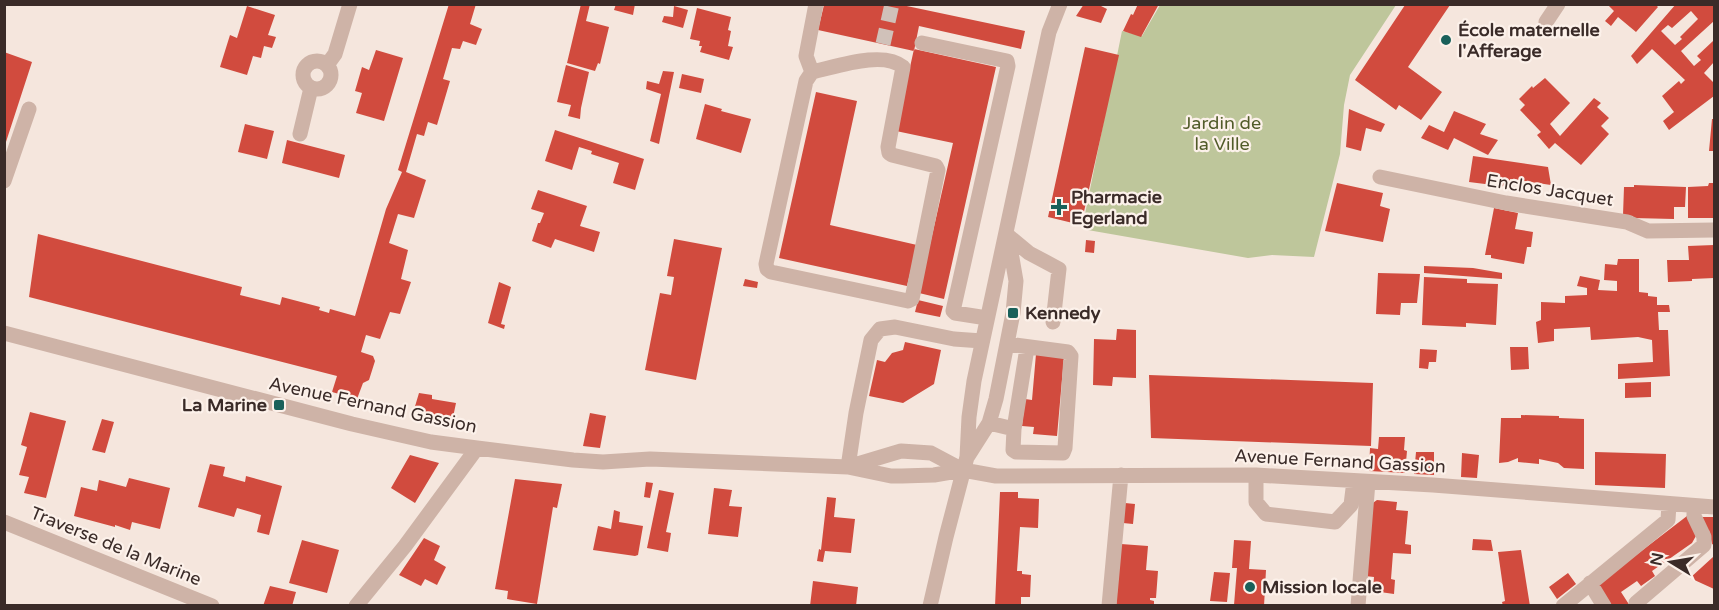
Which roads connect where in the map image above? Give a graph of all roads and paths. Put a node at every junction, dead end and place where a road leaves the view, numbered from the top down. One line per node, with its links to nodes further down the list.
1 (350, 4): 11 (street)
2 (816, 4): 12 (street)
3 (1060, 4): 19 (street)
4 (1558, 4): 5 (street)
5 (1546, 22)
6 (922, 43): 20 (street)
7 (884, 44): 9 (street)
8 (292, 60): 10 (street)
9 (880, 60): 12 (street); 12 (street)
10 (307, 65): 11 (street); 13 (street)
11 (327, 65): 13 (street)
12 (812, 72)
13 (311, 88): 15 (street)
14 (29, 109): 17 (street)
15 (300, 134)
16 (1380, 177): 18 (street, Enclos Jacquet)
17 (4, 181)
18 (1714, 230)
19 (1006, 234): 20 (street); 21 (street); 24 (street)
20 (987, 318): 23 (street)
21 (1053, 322)
22 (4, 333): 28 (street, Avenue Fernand Gassion)
23 (982, 341): 29 (street); 30 (street)
24 (1007, 344): 25 (street); 26 (street)
25 (1027, 348): 27 (street); 27 (street)
26 (988, 423): 27 (street); 29 (street)
27 (1014, 429)
28 (477, 448): 30 (street, Avenue Fernand Gassion); 41 (street)
29 (965, 464): 30 (street, Avenue Fernand Gassion); 30 (street, Avenue Fernand Gassion); 31 (street, Avenue Fernand Gassion); 42 (street)
30 (848, 467)
31 (1121, 475): 32 (street, Avenue Fernand Gassion); 43 (street)
32 (1256, 475): 33 (street, Avenue Fernand Gassion); 33 (street)
33 (1361, 482): 34 (street, Avenue Fernand Gassion); 44 (street)
34 (1669, 504): 35 (street, Avenue Fernand Gassion); 38 (street)
35 (1694, 506): 36 (street, Avenue Fernand Gassion); 39 (street)
36 (1714, 507)
37 (4, 522): 40 (street, Traverse de la Marine)
38 (1590, 583): 45 (street); 46 (street)
39 (1636, 603)
40 (212, 606)
41 (356, 606)
42 (930, 606)
43 (1109, 606)
44 (1358, 606)
45 (1563, 606)
46 (1604, 606)

